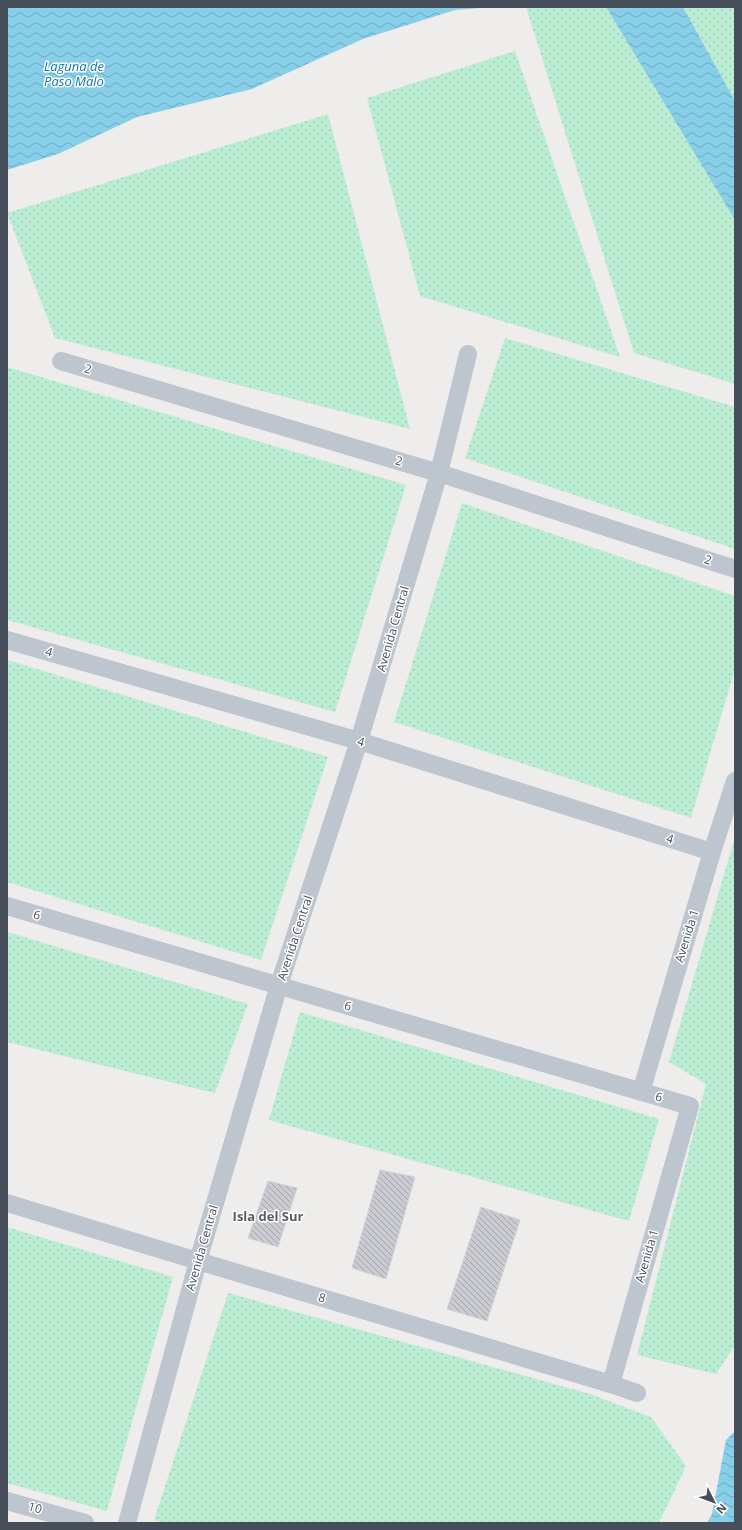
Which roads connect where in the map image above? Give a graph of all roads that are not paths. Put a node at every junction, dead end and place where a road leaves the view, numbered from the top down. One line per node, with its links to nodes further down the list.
1 (468, 354): 3 (street, Avenida Central)
2 (61, 361): 3 (street, 2)
3 (439, 473): 4 (street, 2); 6 (street, Avenida Central)
4 (735, 569)
5 (7, 640): 6 (street, 4)
6 (359, 741): 8 (street, 4); 10 (street, Avenida Central)
7 (735, 781): 8 (street, Avenida 1)
8 (712, 852): 11 (street, Avenida 1)
9 (7, 906): 10 (street, 6)
10 (279, 985): 11 (street, 6); 14 (street, Avenida Central)
11 (641, 1092): 12 (street, 6)
12 (690, 1106): 15 (street, Avenida 1)
13 (7, 1202): 14 (street, 8)
14 (198, 1261): 15 (street, 8); 19 (street, Avenida Central)
15 (611, 1384): 16 (street, 8)
16 (637, 1394)
17 (7, 1501): 18 (street, 10)
18 (85, 1523)
19 (128, 1523)

